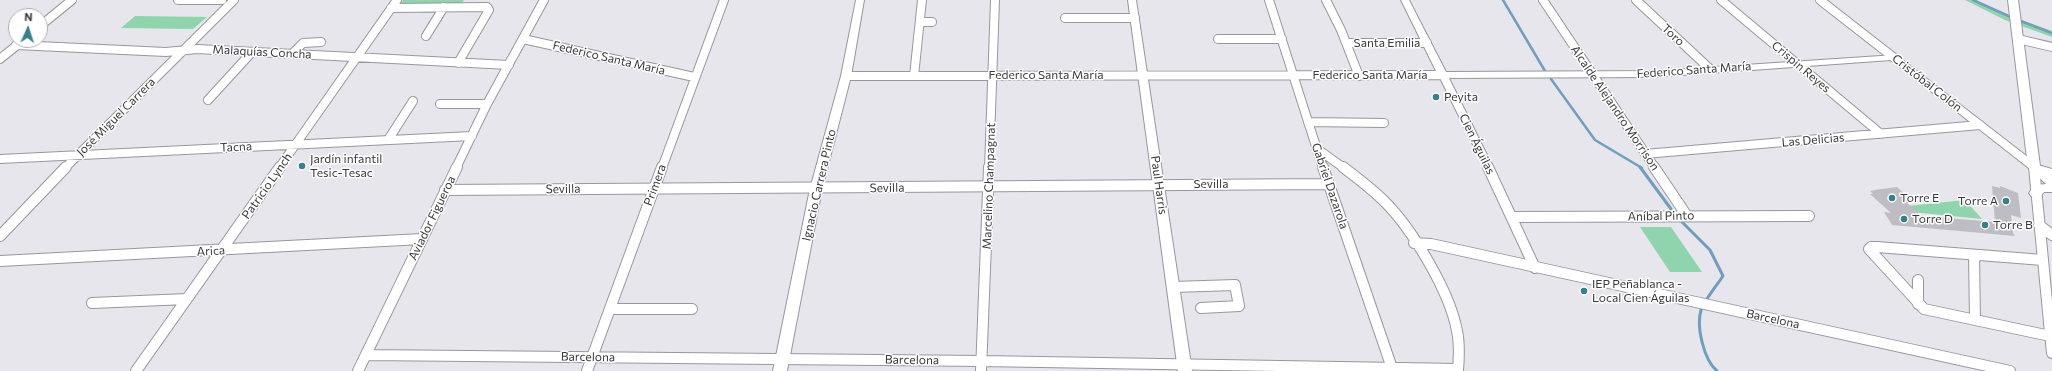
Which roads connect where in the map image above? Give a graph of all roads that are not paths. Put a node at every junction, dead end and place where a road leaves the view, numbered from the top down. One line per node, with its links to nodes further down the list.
1 (72, 0): 24 (street)
2 (178, 0): 3 (street)
3 (222, 0)
4 (234, 0): 38 (street, José Miguel Carrera)
5 (397, 0): 21 (street, Patricio Lynch)
6 (544, 0): 29 (street, Aviador Figueroa)
7 (724, 0): 56 (street, Primera)
8 (860, 0): 53 (street, Ignacio Carrera Pinto)
9 (922, 0): 25 (street)
10 (996, 0): 49 (street, Marcelino Champagnat)
11 (1132, 0): 23 (street, Paul Harris)
12 (1269, 0): 31 (street, Gabriel Dazarola)
13 (1326, 0): 33 (street)
14 (1405, 0): 34 (street, Cien Águilas)
15 (1543, 0): 52 (street, Alcalde Alejandro Morrison)
16 (1636, 0): 47 (street, Toro)
17 (1721, 0): 45 (street, Crispin Reyes)
18 (1820, 0): 42 (street, Cristóbal Colón)
19 (2013, 0): 27 (main road)
20 (444, 7): 21 (street); 28 (street); 44 (street)
21 (391, 8): 41 (street, Patricio Lynch)
22 (1065, 18): 23 (street)
23 (1135, 18): 48 (street, Paul Harris)
24 (48, 20)
25 (920, 22): 26 (street); 54 (street)
26 (932, 22)
27 (2018, 34): 36 (street); 72 (main road)
28 (426, 36)
29 (523, 39): 46 (street, Aviador Figueroa); 56 (street, Federico Santa María)
30 (1218, 39): 31 (street)
31 (1282, 39): 50 (street, Gabriel Dazarola)
32 (321, 42): 40 (street)
33 (1347, 43): 34 (street, Santa Emilia); 55 (street)
34 (1427, 43): 51 (street, Cien Águilas)
35 (48, 45): 38 (street, Malaquías Concha)
36 (2052, 47)
37 (14, 48): 43 (street)
38 (182, 50): 39 (street, Malaquías Concha); 70 (street, José Miguel Carrera)
39 (252, 52): 40 (street, Malaquías Concha); 57 (street)
40 (292, 54): 41 (street, Malaquías Concha)
41 (359, 57): 44 (street, Malaquías Concha); 67 (street, Patricio Lynch)
42 (1893, 57): 45 (street, Federico Santa María); 63 (street, Cristóbal Colón)
43 (0, 59)
44 (458, 63): 46 (street, Malaquías Concha)
45 (1797, 63): 47 (street, Federico Santa María); 64 (street, Crispin Reyes)
46 (508, 65): 60 (street, Aviador Figueroa)
47 (1710, 69): 52 (street, Federico Santa María)
48 (1143, 74): 49 (street, Federico Santa María); 50 (street, Federico Santa María); 76 (street, Paul Harris)
49 (993, 75): 54 (street, Federico Santa María); 77 (street, Marcelino Champagnat)
50 (1293, 75): 55 (street, Federico Santa María); 61 (street, Gabriel Dazarola)
51 (1443, 75): 52 (street, Federico Santa María); 55 (street, Federico Santa María); 85 (street, Cien Águilas)
52 (1593, 75): 69 (street, Alcalde Alejandro Morrison)
53 (846, 76): 54 (street, Federico Santa María); 80 (street, Ignacio Carrera Pinto)
54 (914, 76)
55 (1359, 76)
56 (694, 77): 78 (street, Primera)
57 (208, 100)
58 (413, 101): 66 (street)
59 (440, 104): 60 (street)
60 (487, 104): 65 (street, Aviador Figueroa)
61 (1308, 122): 62 (street); 68 (street, Gabriel Dazarola)
62 (1384, 123)
63 (1980, 125): 64 (street, Las Delicias); 72 (street, Cristóbal Colón)
64 (1881, 134): 69 (street, Las Delicias)
65 (472, 136): 66 (street, Tacna); 81 (street, Aviador Figueroa)
66 (388, 140): 67 (street, Tacna)
67 (297, 144): 70 (street, Tacna); 91 (street, Patricio Lynch)
68 (1316, 148): 75 (street, Gabriel Dazarola); 90 (street)
69 (1645, 154): 83 (street, Alcalde Alejandro Morrison)
70 (77, 156): 71 (street, Tacna); 87 (street, José Miguel Carrera)
71 (0, 159)
72 (2034, 167): 73 (street); 74 (main road); 82 (street)
73 (2052, 172)
74 (2052, 182)
75 (1329, 184): 76 (street, Sevilla); 112 (street, Gabriel Dazarola)
76 (1159, 185): 77 (street, Sevilla); 97 (street, Paul Harris)
77 (988, 186): 80 (street, Sevilla); 110 (street, Marcelino Champagnat)
78 (654, 188): 80 (street, Sevilla); 81 (street, Sevilla); 102 (street, Primera)
79 (2052, 188): 82 (main road)
80 (816, 189): 109 (street, Ignacio Carrera Pinto)
81 (445, 190): 89 (street, Aviador Figueroa)
82 (2036, 193): 86 (street)
83 (1687, 216): 84 (street, Aníbal Pinto); 85 (street, Aníbal Pinto)
84 (1809, 216)
85 (1513, 217): 95 (street, Cien Águilas)
86 (2039, 225): 88 (street); 93 (street)
87 (0, 236)
88 (2052, 236)
89 (422, 239): 91 (street, Arica); 107 (street, Aviador Figueroa)
90 (1414, 243): 95 (street); 113 (street)
91 (221, 251): 94 (street, Arica); 98 (street, Patricio Lynch)
92 (1974, 255): 93 (street); 100 (street); 104 (street)
93 (2043, 260): 105 (street)
94 (0, 261)
95 (1535, 268): 117 (street, Barcelona)
96 (1918, 280): 100 (street)
97 (1173, 287): 101 (street); 111 (street, Paul Harris)
98 (187, 299): 99 (street); 114 (street, Patricio Lynch)
99 (92, 303)
100 (1918, 304): 104 (street)
101 (1201, 308)
102 (610, 309): 103 (street); 108 (street, Primera)
103 (692, 309)
104 (1975, 320): 105 (street)
105 (2050, 336): 106 (street)
106 (2052, 353)
107 (366, 355): 108 (street, Barcelona); 115 (street, Aviador Figueroa)
108 (592, 357): 109 (street, Barcelona); 116 (street, Primera)
109 (781, 365): 110 (street, Barcelona)
110 (982, 366): 111 (street, Barcelona)
111 (1184, 368): 112 (street, Barcelona)
112 (1392, 370): 113 (street, Barcelona)
113 (1458, 370)
114 (136, 371)
115 (358, 371)
116 (586, 371)
117 (2010, 371)

